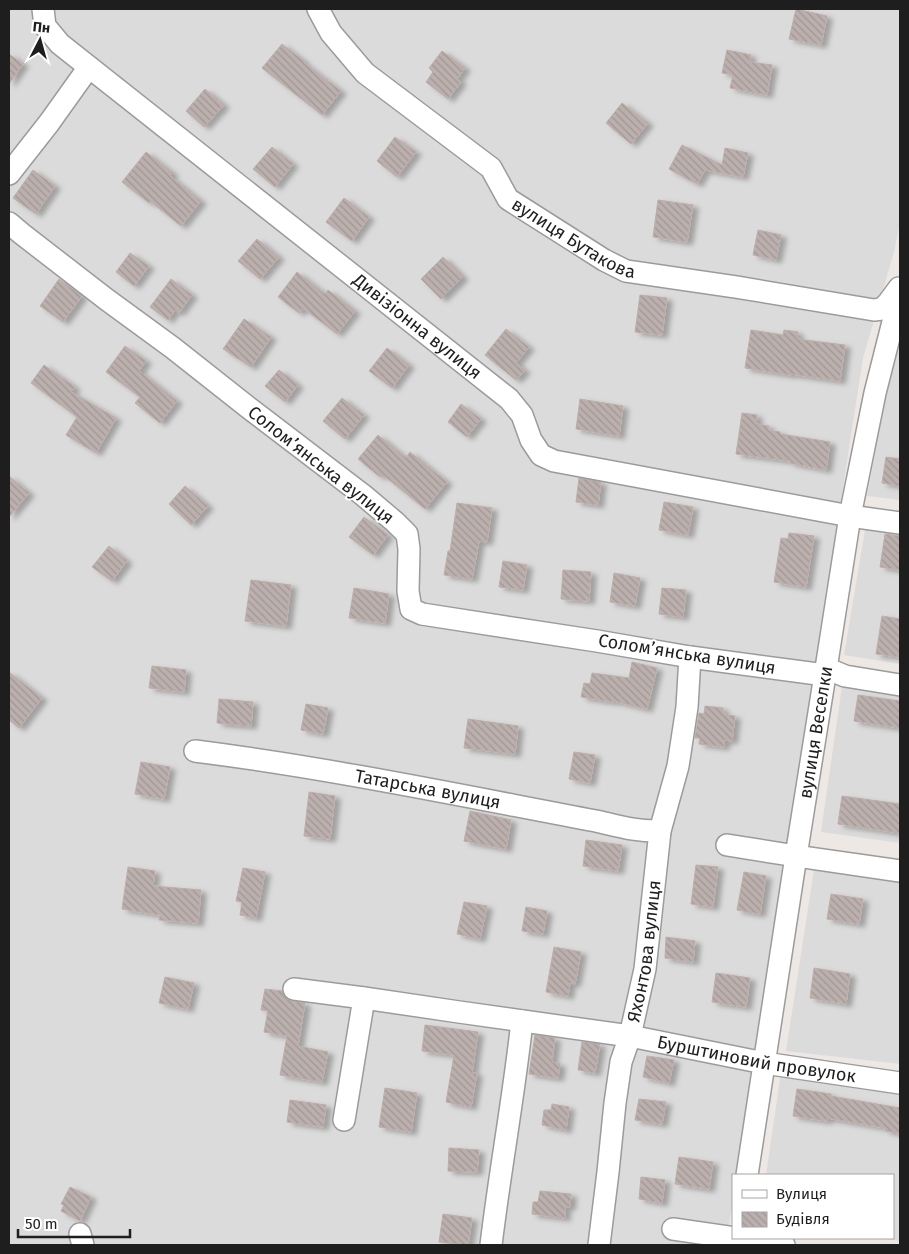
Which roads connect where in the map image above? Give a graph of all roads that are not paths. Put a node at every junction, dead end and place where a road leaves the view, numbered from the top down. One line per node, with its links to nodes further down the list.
1 (42, 9): 3 (street, Дивізіонна вулиця)
2 (318, 9): 6 (street, вулиця Бутакова)
3 (89, 67): 4 (street); 8 (street, Дивізіонна вулиця)
4 (9, 174)
5 (9, 223): 10 (street, Соломʼянська вулиця)
6 (900, 285)
7 (900, 294): 8 (street, вулиця Веселки)
8 (850, 516): 9 (street, Дивізіонна вулиця); 11 (street, вулиця Веселки)
9 (900, 523)
10 (690, 658): 11 (street, Соломʼянська вулиця); 14 (street, Яхонтова вулиця)
11 (826, 672): 12 (street, Соломʼянська вулиця); 16 (street, вулиця Веселки)
12 (900, 685)
13 (195, 752): 14 (street, Татарська вулиця)
14 (660, 831): 21 (street, Яхонтова вулиця)
15 (727, 845): 16 (street)
16 (796, 856): 17 (street); 22 (street, вулиця Веселки)
17 (900, 871)
18 (294, 990): 19 (street, Бурштиновий провулок)
19 (364, 998): 20 (street, Бурштиновий провулок); 24 (street)
20 (522, 1021): 21 (street, Бурштиновий провулок); 28 (street)
21 (630, 1036): 22 (street, Бурштиновий провулок); 29 (street, Яхонтова вулиця)
22 (764, 1063): 23 (street, Бурштиновий провулок); 25 (street, вулиця Веселки)
23 (900, 1083)
24 (344, 1120)
25 (746, 1174)
26 (673, 1229): 27 (street)
27 (736, 1241): 30 (street)
28 (491, 1245)
29 (599, 1245)
30 (784, 1245)

